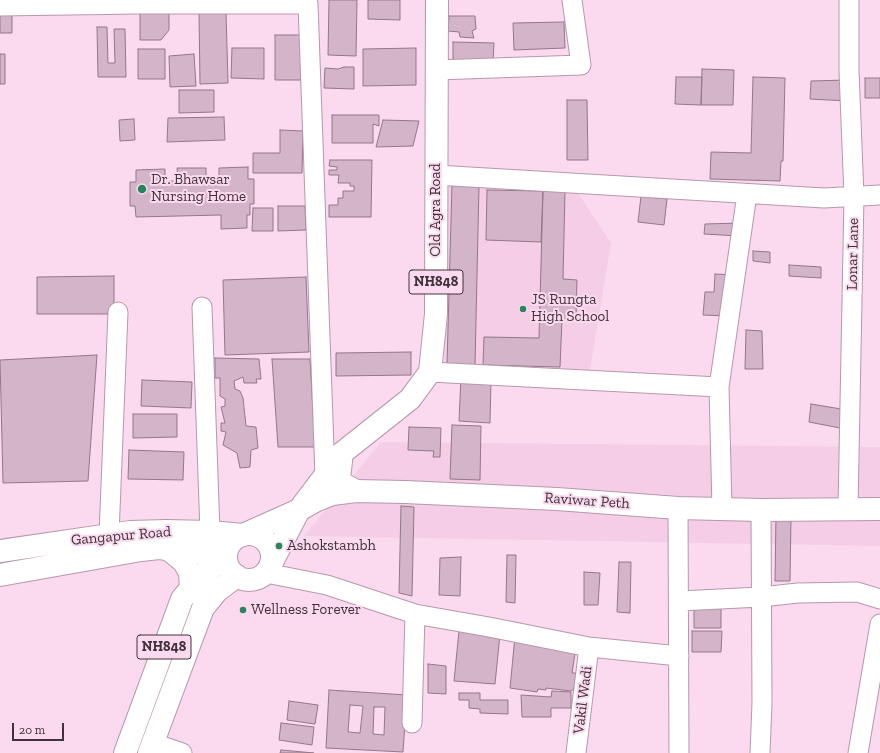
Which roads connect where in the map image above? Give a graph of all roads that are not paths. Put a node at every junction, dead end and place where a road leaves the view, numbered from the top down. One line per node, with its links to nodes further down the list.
1 (436, 0): 6 (main road, Old Agra Road / NH848)
2 (572, 0): 6 (street)
3 (849, 0): 10 (street, Lonar Lane)
4 (139, 2): 5 (street); 16 (street)
5 (0, 6)
6 (436, 70): 7 (main road, Old Agra Road / NH848)
7 (436, 175): 8 (street); 13 (main road, Old Agra Road / NH848)
8 (747, 194): 10 (street); 14 (street)
9 (880, 195): 10 (street)
10 (854, 196): 19 (street, Lonar Lane)
11 (202, 307): 24 (street)
12 (118, 312): 25 (street)
13 (430, 372): 14 (street); 15 (main road, NH848)
14 (719, 387): 20 (street)
15 (342, 453): 16 (main road, NH848); 17 (main road)
16 (325, 476): 22 (main road, NH848)
17 (356, 491): 18 (main road, Raviwar Peth); 22 (main road, Raviwar Peth)
18 (678, 508): 20 (main road, Raviwar Peth); 36 (street)
19 (848, 508): 21 (main road, Raviwar Peth); 23 (main road, Raviwar Peth)
20 (722, 509): 23 (main road, Raviwar Peth)
21 (880, 509)
22 (299, 510): 26 (main road, NH848); 30 (main road, NH848)
23 (761, 510): 34 (street)
24 (210, 532): 25 (main road, Gangapur Road); 26 (main road, Gangapur Road)
25 (109, 535): 28 (main road, Gangapur Road)
26 (243, 535): 29 (main road, NH848); 30 (main road)
27 (168, 549): 29 (main road, Gangapur Road); 31 (main road, Gangapur Road); 33 (main road)
28 (0, 550)
29 (226, 556): 32 (main road); 33 (main road, NH848)
30 (268, 570): 32 (main road); 37 (street)
31 (0, 575)
32 (237, 576): 42 (main road, NH848)
33 (191, 589): 43 (main road, NH848)
34 (761, 597): 35 (street); 36 (street); 47 (street)
35 (880, 599)
36 (679, 601): 40 (street)
37 (415, 614): 39 (street); 41 (street)
38 (880, 624): 48 (street)
39 (589, 647): 40 (street); 45 (street, Vakil Wadi)
40 (679, 656): 46 (street)
41 (412, 723)
42 (151, 748): 44 (street)
43 (124, 753)
44 (182, 753)
45 (576, 753)
46 (679, 753)
47 (760, 753)
48 (858, 753)

